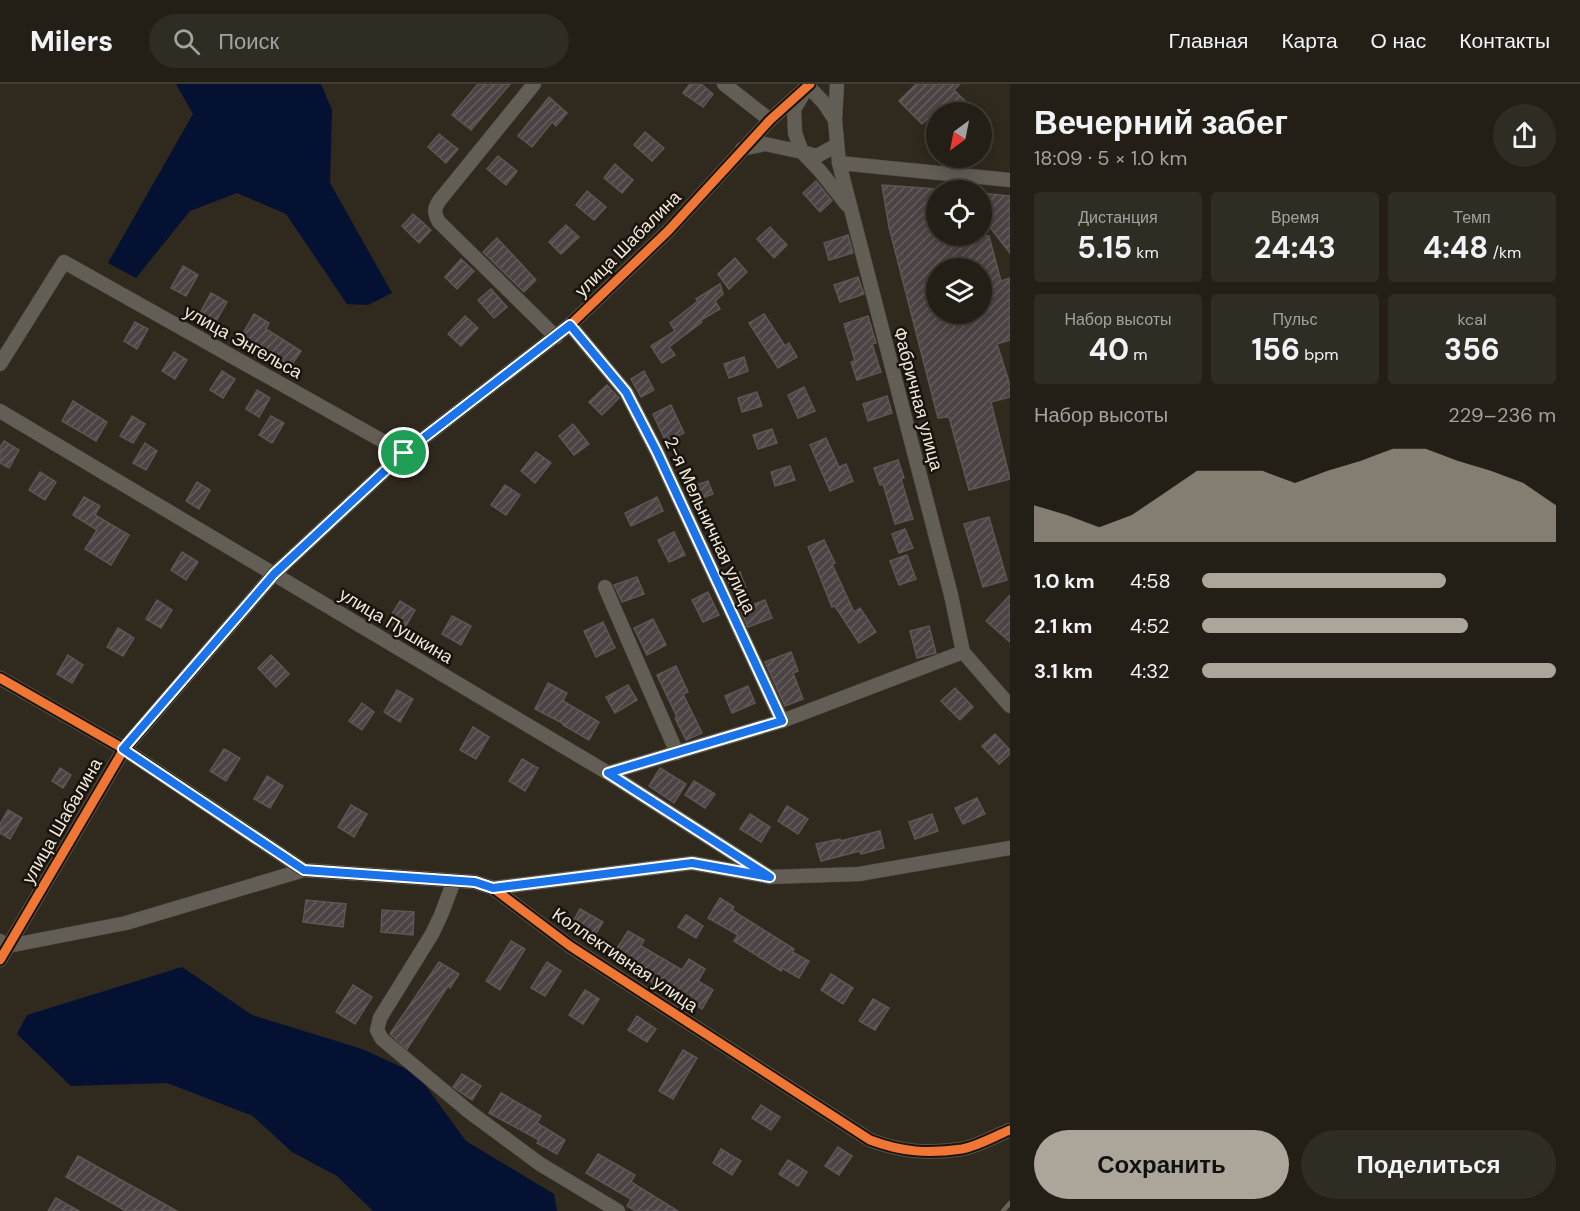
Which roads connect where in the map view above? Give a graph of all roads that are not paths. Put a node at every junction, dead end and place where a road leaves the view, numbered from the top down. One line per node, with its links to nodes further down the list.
1 (534, 84): 14 (street)
2 (724, 84): 5 (street)
3 (837, 84): 6 (street, Фабричная улица)
4 (809, 85): 5 (street, улица Шабалина); 6 (street); 9 (street)
5 (770, 120): 8 (street, улица Шабалина)
6 (835, 120): 7 (street, Фабричная улица)
7 (837, 145): 9 (street); 10 (street, Фабричная улица)
8 (742, 149): 9 (street); 13 (street, улица Шабалина)
9 (802, 152): 12 (street)
10 (838, 163): 11 (street); 12 (street, Фабричная улица)
11 (1010, 180)
12 (851, 209): 20 (street, Фабричная улица)
13 (570, 325): 14 (street, улица Шабалина); 23 (street, 2-я Мельничная улица)
14 (556, 337): 17 (street, улица Шабалина)
15 (0, 364): 17 (street, улица Энгельса)
16 (0, 411): 18 (street, улица Пушкина)
17 (404, 453): 18 (street, улица Шабалина)
18 (274, 574): 24 (street, улица Шабалина); 26 (street, улица Пушкина)
19 (605, 587): 25 (street)
20 (963, 652): 22 (street, Фабричная улица); 23 (street)
21 (0, 678): 24 (street, Коллективная улица)
22 (1010, 706)
23 (782, 721): 25 (street)
24 (123, 749): 28 (street, Коллективная улица); 32 (street, улица Шабалина)
25 (677, 753): 26 (street)
26 (608, 773): 29 (street, улица Пушкина)
27 (1010, 848): 29 (street)
28 (304, 870): 30 (street, Коллективная улица); 32 (street)
29 (770, 877): 31 (street)
30 (454, 881): 31 (street, Коллективная улица); 35 (street)
31 (493, 888): 34 (street, Коллективная улица)
32 (4, 944): 33 (street, улица Шабалина)
33 (0, 960)
34 (1010, 1130)
35 (618, 1211)

